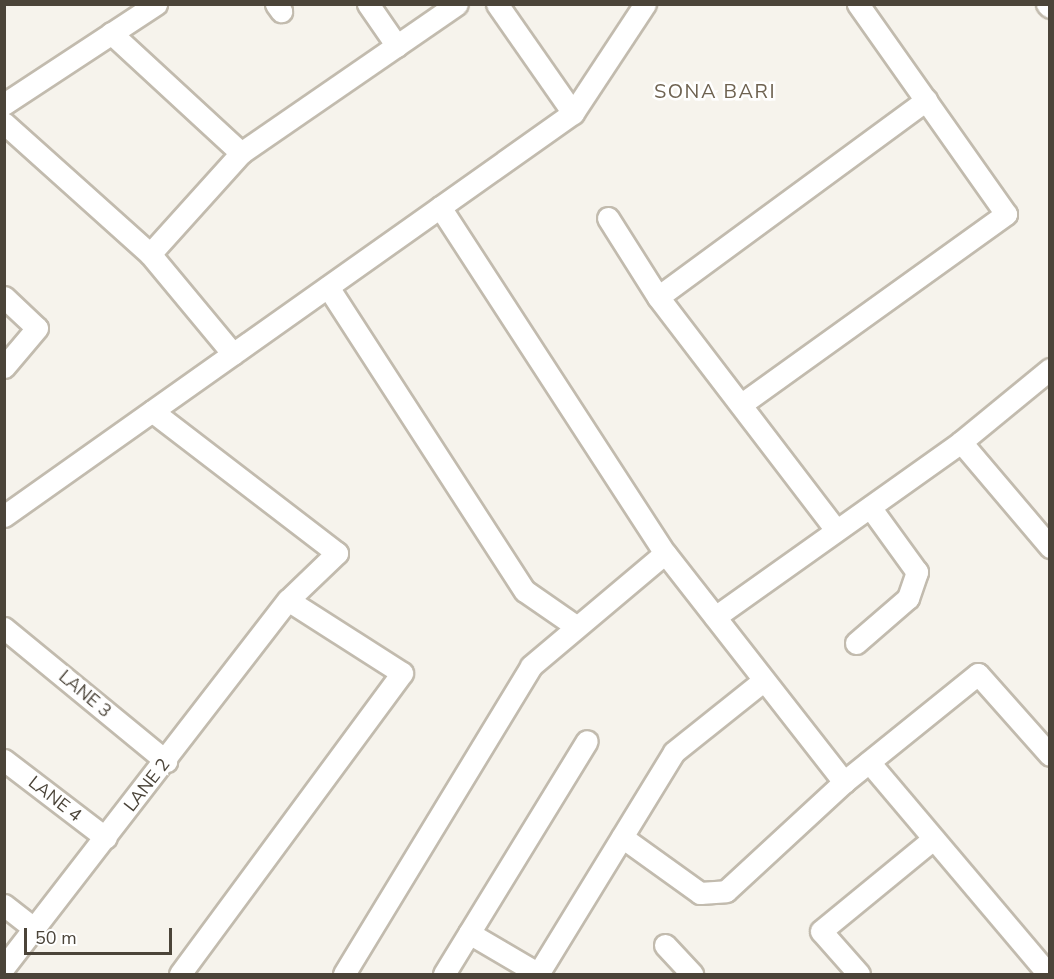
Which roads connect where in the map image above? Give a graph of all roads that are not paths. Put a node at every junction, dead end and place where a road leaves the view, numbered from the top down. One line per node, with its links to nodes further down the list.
1 (156, 4): 7 (street)
2 (368, 4): 8 (street)
3 (457, 4): 8 (street)
4 (497, 4): 11 (street)
5 (645, 4): 11 (street)
6 (858, 4): 9 (street)
7 (111, 33): 10 (street); 13 (street)
8 (397, 46): 13 (street)
9 (926, 100): 19 (street); 23 (street)
10 (4, 104)
11 (573, 113): 14 (street)
12 (4, 123): 16 (street)
13 (241, 153): 16 (street)
14 (440, 207): 17 (street); 30 (street)
15 (608, 218): 19 (street)
16 (150, 254): 20 (street)
17 (328, 286): 20 (street); 33 (street)
18 (4, 297): 21 (street)
19 (658, 297): 23 (street)
20 (233, 354): 24 (street)
21 (4, 367)
22 (1050, 369): 25 (street)
23 (743, 403): 28 (street)
24 (152, 411): 27 (street); 31 (street, LANE 2)
25 (961, 442): 26 (street); 29 (street)
26 (870, 507): 28 (street); 35 (street)
27 (4, 516)
28 (836, 530): 32 (street)
29 (1050, 547)
30 (665, 554): 32 (street); 33 (street)
31 (288, 600): 40 (street, LANE 2); 53 (street)
32 (716, 616): 36 (street)
33 (577, 627): 51 (street)
34 (4, 628): 40 (street, LANE 3)
35 (856, 643)
36 (763, 681): 42 (street); 43 (street)
37 (587, 741): 48 (street)
38 (1050, 755): 41 (street)
39 (4, 760): 44 (street, LANE 4)
40 (166, 761): 44 (street, LANE 2)
41 (869, 762): 42 (street); 45 (street)
42 (844, 782): 43 (street)
43 (622, 837): 52 (street)
44 (106, 838): 47 (street, LANE 2)
45 (933, 839): 56 (street); 57 (street)
46 (4, 905): 47 (street)
47 (35, 929): 50 (street, LANE 2)
48 (469, 933): 52 (street); 54 (street)
49 (666, 945): 55 (street)
50 (4, 967)
51 (352, 972)
52 (539, 974)
53 (180, 975)
54 (444, 975)
55 (692, 975)
56 (859, 975)
57 (1048, 975)

